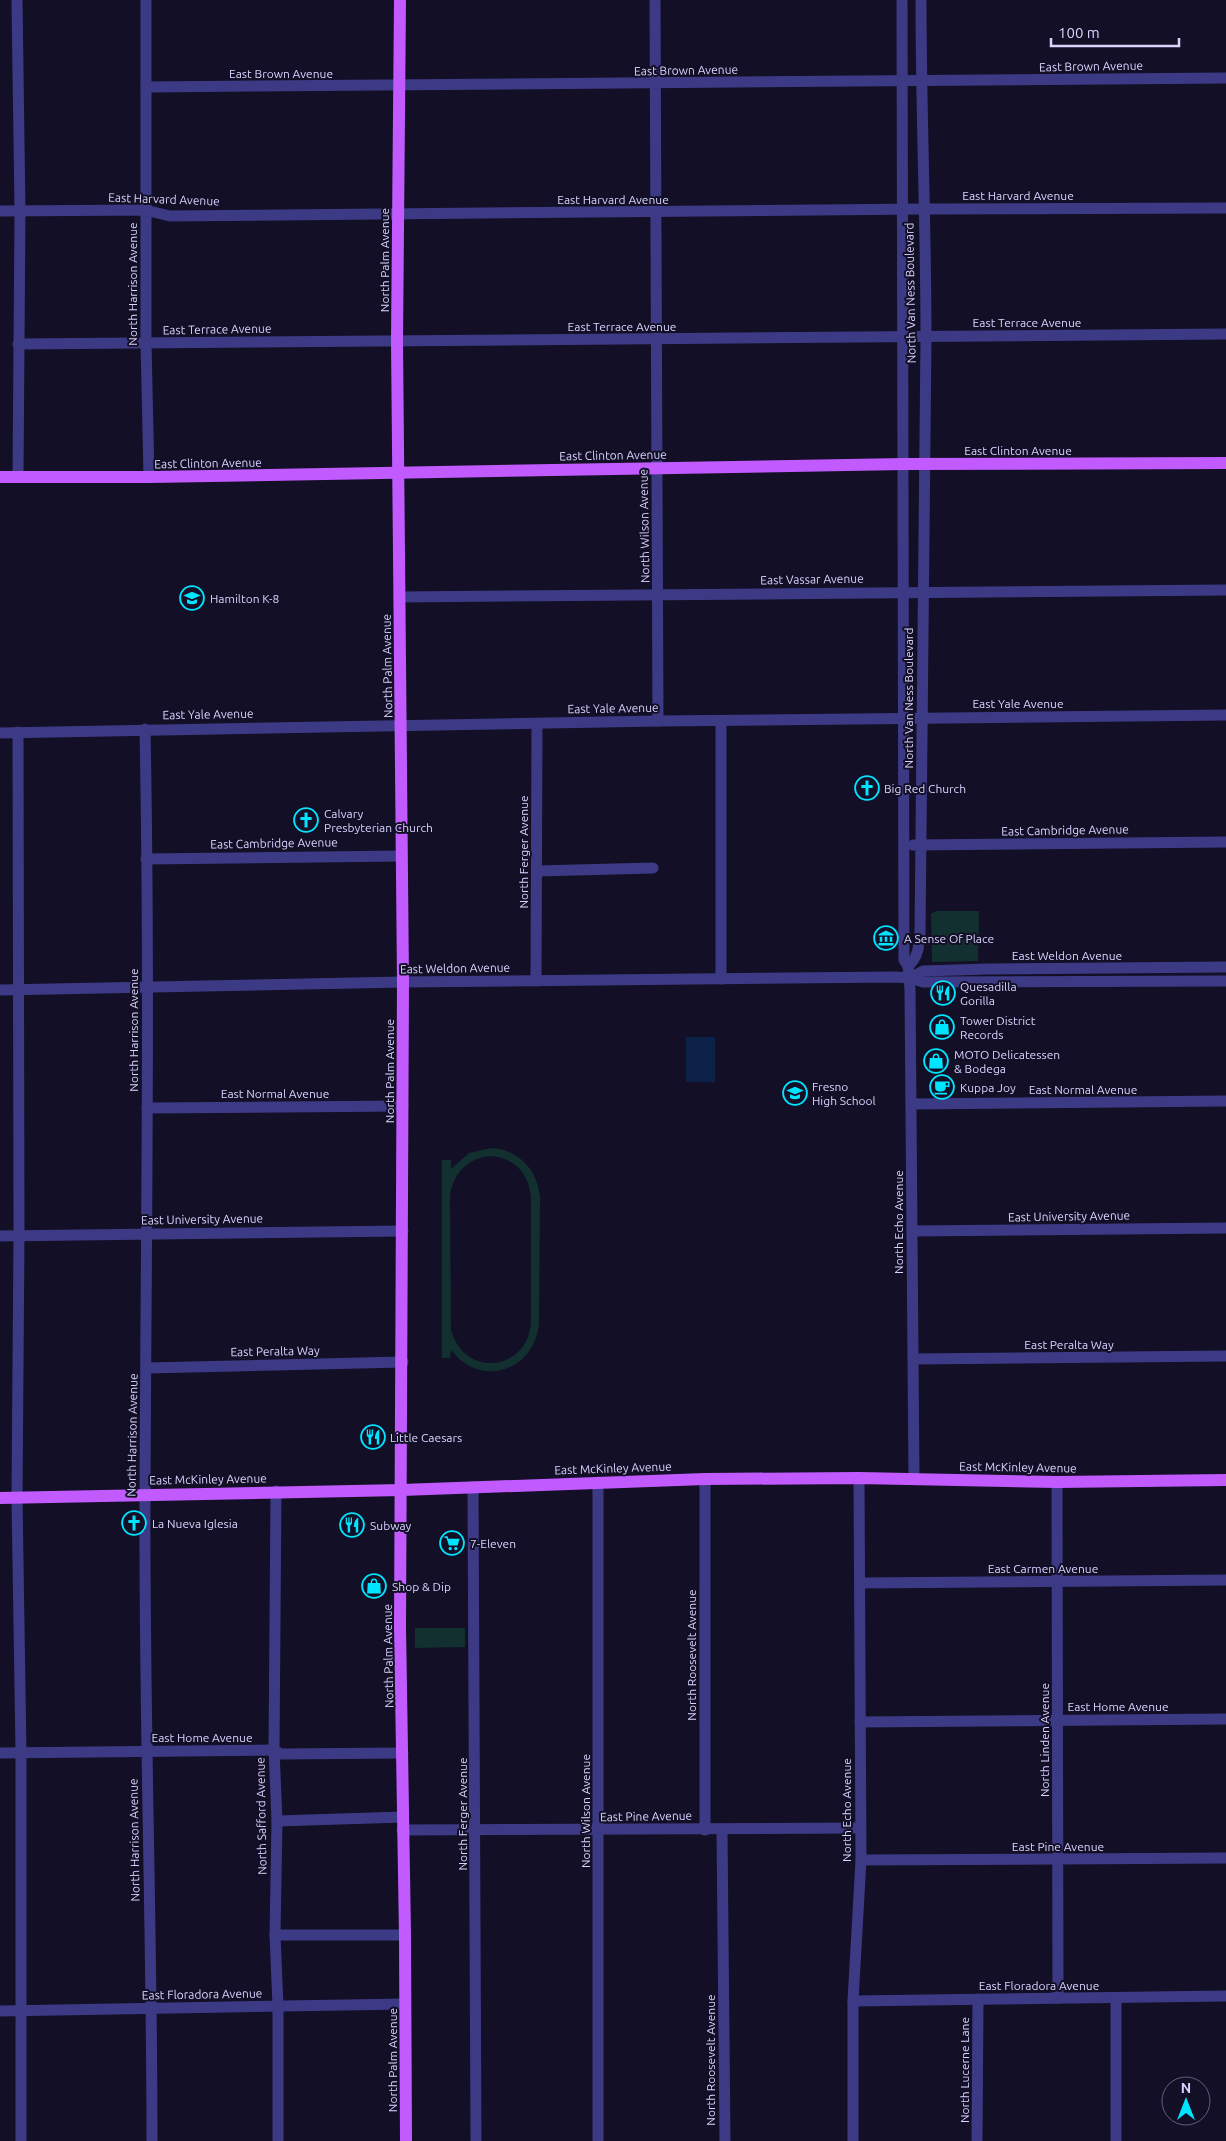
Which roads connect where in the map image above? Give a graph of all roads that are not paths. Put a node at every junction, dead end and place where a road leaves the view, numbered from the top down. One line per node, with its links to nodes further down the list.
1 (17, 0): 18 (street)
2 (146, 0): 12 (street, North Harrison Avenue)
3 (400, 0): 11 (main road, North Palm Avenue)
4 (655, 0): 10 (street, North Wilson Avenue)
5 (902, 0): 8 (street, North Van Ness Boulevard)
6 (921, 0): 9 (street, North Van Ness Boulevard)
7 (1226, 78): 9 (street, East Brown Avenue)
8 (902, 81): 9 (street, East Brown Avenue); 10 (street, East Brown Avenue); 14 (street, North Van Ness Boulevard)
9 (921, 81): 15 (street, North Van Ness Boulevard)
10 (656, 84): 11 (street, East Brown Avenue); 19 (street, North Wilson Avenue)
11 (400, 86): 12 (street, East Brown Avenue); 20 (main road, North Palm Avenue)
12 (146, 87): 16 (street, North Harrison Avenue)
13 (1226, 208): 15 (street, East Harvard Avenue)
14 (903, 209): 15 (street, East Harvard Avenue); 19 (street, East Harvard Avenue); 22 (street, North Van Ness Boulevard)
15 (923, 209): 23 (street, North Van Ness Boulevard)
16 (145, 210): 18 (street, East Harvard Avenue); 20 (street, East Harvard Avenue); 26 (street, North Harrison Avenue)
17 (0, 211): 18 (street, East Harvard Avenue)
18 (20, 211): 27 (street)
19 (655, 212): 20 (street, East Harvard Avenue); 24 (street, North Wilson Avenue)
20 (398, 213): 25 (main road, North Palm Avenue)
21 (1226, 334): 23 (street, East Terrace Avenue)
22 (903, 337): 23 (street, East Terrace Avenue); 24 (street, East Terrace Avenue); 29 (street, North Van Ness Boulevard)
23 (926, 337): 30 (street, North Van Ness Boulevard)
24 (656, 340): 25 (street, East Terrace Avenue); 31 (street, North Wilson Avenue)
25 (397, 341): 26 (street, East Terrace Avenue); 32 (main road, North Palm Avenue)
26 (146, 343): 27 (street, East Terrace Avenue); 34 (street, North Harrison Avenue)
27 (18, 344): 35 (street)
28 (1226, 463): 30 (main road, East Clinton Avenue)
29 (904, 464): 30 (main road, East Clinton Avenue); 31 (main road, East Clinton Avenue); 37 (street, North Van Ness Boulevard)
30 (923, 464): 38 (street, North Van Ness Boulevard)
31 (657, 467): 32 (main road, East Clinton Avenue); 39 (street, North Wilson Avenue)
32 (398, 474): 34 (main road, East Clinton Avenue); 40 (main road, North Palm Avenue)
33 (0, 477): 35 (main road, East Clinton Avenue)
34 (149, 477): 35 (main road, East Clinton Avenue)
35 (18, 478)
36 (1226, 590): 38 (street, East Vassar Avenue)
37 (904, 591): 38 (street, East Vassar Avenue); 39 (street, East Vassar Avenue); 42 (street, North Van Ness Boulevard)
38 (922, 591): 43 (street, North Van Ness Boulevard)
39 (659, 596): 40 (street, East Vassar Avenue); 44 (street, North Wilson Avenue)
40 (399, 597): 47 (main road, North Palm Avenue)
41 (1226, 715): 43 (street, East Yale Avenue)
42 (904, 718): 43 (street, East Yale Avenue); 45 (street, East Yale Avenue); 52 (street, North Van Ness Boulevard)
43 (923, 718): 53 (street, North Van Ness Boulevard)
44 (658, 721): 45 (street, East Yale Avenue); 46 (street, East Yale Avenue)
45 (722, 722): 63 (street)
46 (537, 724): 47 (street, East Yale Avenue); 57 (street, North Ferger Avenue)
47 (402, 725): 48 (street, East Yale Avenue); 54 (main road, North Palm Avenue)
48 (145, 729): 49 (street, East Yale Avenue); 55 (street, North Harrison Avenue)
49 (18, 732): 50 (street, East Yale Avenue); 71 (street)
50 (0, 733)
51 (1226, 842): 53 (street, East Cambridge Avenue)
52 (904, 845): 53 (street, East Cambridge Avenue); 58 (street, North Van Ness Boulevard)
53 (920, 845): 58 (street, North Van Ness Boulevard)
54 (402, 856): 55 (street, East Cambridge Avenue); 67 (main road, North Palm Avenue)
55 (146, 859): 69 (street, North Harrison Avenue)
56 (653, 868): 57 (street)
57 (538, 871): 64 (street, North Ferger Avenue)
58 (908, 966): 62 (street, North Echo Avenue)
59 (1226, 967): 60 (street, East Weldon Avenue)
60 (1151, 968): 61 (street, East Weldon Avenue); 65 (street)
61 (1055, 969): 62 (street, East Weldon Avenue); 68 (street)
62 (910, 978): 63 (street, East Weldon Avenue); 68 (street, East Weldon Avenue); 73 (street, North Echo Avenue)
63 (721, 979): 64 (street, East Weldon Avenue)
64 (536, 981): 67 (street, East Weldon Avenue)
65 (1152, 981): 66 (street, East Weldon Avenue); 68 (street, East Weldon Avenue)
66 (1226, 981)
67 (403, 982): 69 (street, East Weldon Avenue); 74 (main road, North Palm Avenue)
68 (1055, 982)
69 (148, 987): 71 (street, East Weldon Avenue); 75 (street, North Harrison Avenue)
70 (0, 990): 71 (street, East Weldon Avenue)
71 (19, 990): 80 (street)
72 (1226, 1102): 73 (street, East Normal Avenue)
73 (911, 1104): 78 (street, North Echo Avenue)
74 (403, 1106): 75 (street, East Normal Avenue); 77 (main road, North Palm Avenue)
75 (147, 1108): 79 (street, North Harrison Avenue)
76 (1226, 1228): 78 (street, East University Avenue)
77 (403, 1231): 79 (street, East University Avenue); 84 (main road, North Palm Avenue)
78 (912, 1231): 83 (street, North Echo Avenue)
79 (148, 1233): 80 (street, East University Avenue); 85 (street, North Harrison Avenue)
80 (19, 1235): 81 (street, East University Avenue); 97 (street)
81 (0, 1236)
82 (1226, 1356): 83 (street, East Peralta Way)
83 (913, 1359): 87 (street, North Echo Avenue)
84 (403, 1362): 85 (street, East Peralta Way); 93 (main road, North Palm Avenue)
85 (147, 1368): 95 (street, North Harrison Avenue)
86 (859, 1478): 87 (main road, East McKinley Avenue); 88 (main road, East McKinley Avenue); 100 (street, North Echo Avenue)
87 (914, 1478): 91 (main road, East McKinley Avenue)
88 (706, 1479): 90 (main road, East McKinley Avenue); 112 (street, North Roosevelt Avenue)
89 (1226, 1480): 91 (main road, East McKinley Avenue)
90 (598, 1482): 92 (main road, East McKinley Avenue); 115 (street, North Wilson Avenue)
91 (1057, 1482): 99 (street, North Linden Avenue)
92 (474, 1487): 93 (main road, East McKinley Avenue); 114 (street, North Ferger Avenue)
93 (402, 1490): 94 (main road, East McKinley Avenue); 108 (main road, North Palm Avenue)
94 (276, 1491): 95 (main road, East McKinley Avenue); 104 (street, North Safford Avenue)
95 (145, 1494): 97 (main road, East McKinley Avenue); 105 (street, North Harrison Avenue)
96 (0, 1498): 97 (main road, East McKinley Avenue)
97 (17, 1498): 106 (street)
98 (1226, 1580): 99 (street, East Carmen Avenue)
99 (1057, 1581): 100 (street, East Carmen Avenue); 101 (street, North Linden Avenue)
100 (860, 1583): 103 (street, North Echo Avenue)
101 (1057, 1720): 102 (street, East Home Avenue); 103 (street, East Home Avenue); 118 (street, North Linden Avenue)
102 (1226, 1720)
103 (860, 1722): 111 (street, North Echo Avenue)
104 (274, 1750): 105 (street, East Home Avenue); 108 (street, East Home Avenue); 109 (street, North Safford Avenue)
105 (146, 1751): 106 (street, East Home Avenue); 128 (street, North Harrison Avenue)
106 (21, 1752): 107 (street, East Home Avenue); 130 (street)
107 (0, 1753)
108 (403, 1753): 110 (main road, North Palm Avenue)
109 (276, 1821): 110 (street, East Pine Avenue); 119 (street, North Safford Avenue)
110 (402, 1824): 114 (street, East Pine Avenue); 120 (main road, North Palm Avenue)
111 (860, 1828): 113 (street, East Pine Avenue); 117 (street, North Echo Avenue)
112 (705, 1830): 113 (street, East Pine Avenue); 115 (street, East Pine Avenue)
113 (722, 1830): 137 (street, North Roosevelt Avenue)
114 (476, 1831): 115 (street, East Pine Avenue); 135 (street, North Ferger Avenue)
115 (598, 1831): 136 (street, North Wilson Avenue)
116 (1226, 1858): 118 (street, East Pine Avenue)
117 (860, 1860): 118 (street, East Pine Avenue); 125 (street, North Echo Avenue)
118 (1058, 1860): 122 (street, North Linden Avenue)
119 (276, 1935): 120 (street); 127 (street, North Safford Avenue)
120 (405, 1935): 126 (main road, North Palm Avenue)
121 (1226, 1996): 123 (street, East Floradora Avenue)
122 (1058, 1998): 123 (street, East Floradora Avenue); 124 (street, East Floradora Avenue)
123 (1116, 1998): 140 (street)
124 (978, 1999): 125 (street, East Floradora Avenue); 139 (street, North Lucerne Lane)
125 (853, 2001): 138 (street, North Echo Avenue)
126 (405, 2004): 127 (street, East Floradora Avenue); 134 (main road, North Palm Avenue)
127 (278, 2006): 128 (street, East Floradora Avenue); 133 (street, North Safford Avenue)
128 (152, 2009): 130 (street, East Floradora Avenue); 132 (street, North Harrison Avenue)
129 (0, 2011): 130 (street, East Floradora Avenue)
130 (21, 2011): 131 (street)
131 (21, 2141)
132 (152, 2141)
133 (278, 2141)
134 (406, 2141)
135 (476, 2141)
136 (598, 2141)
137 (725, 2141)
138 (853, 2141)
139 (977, 2141)
140 (1116, 2141)

